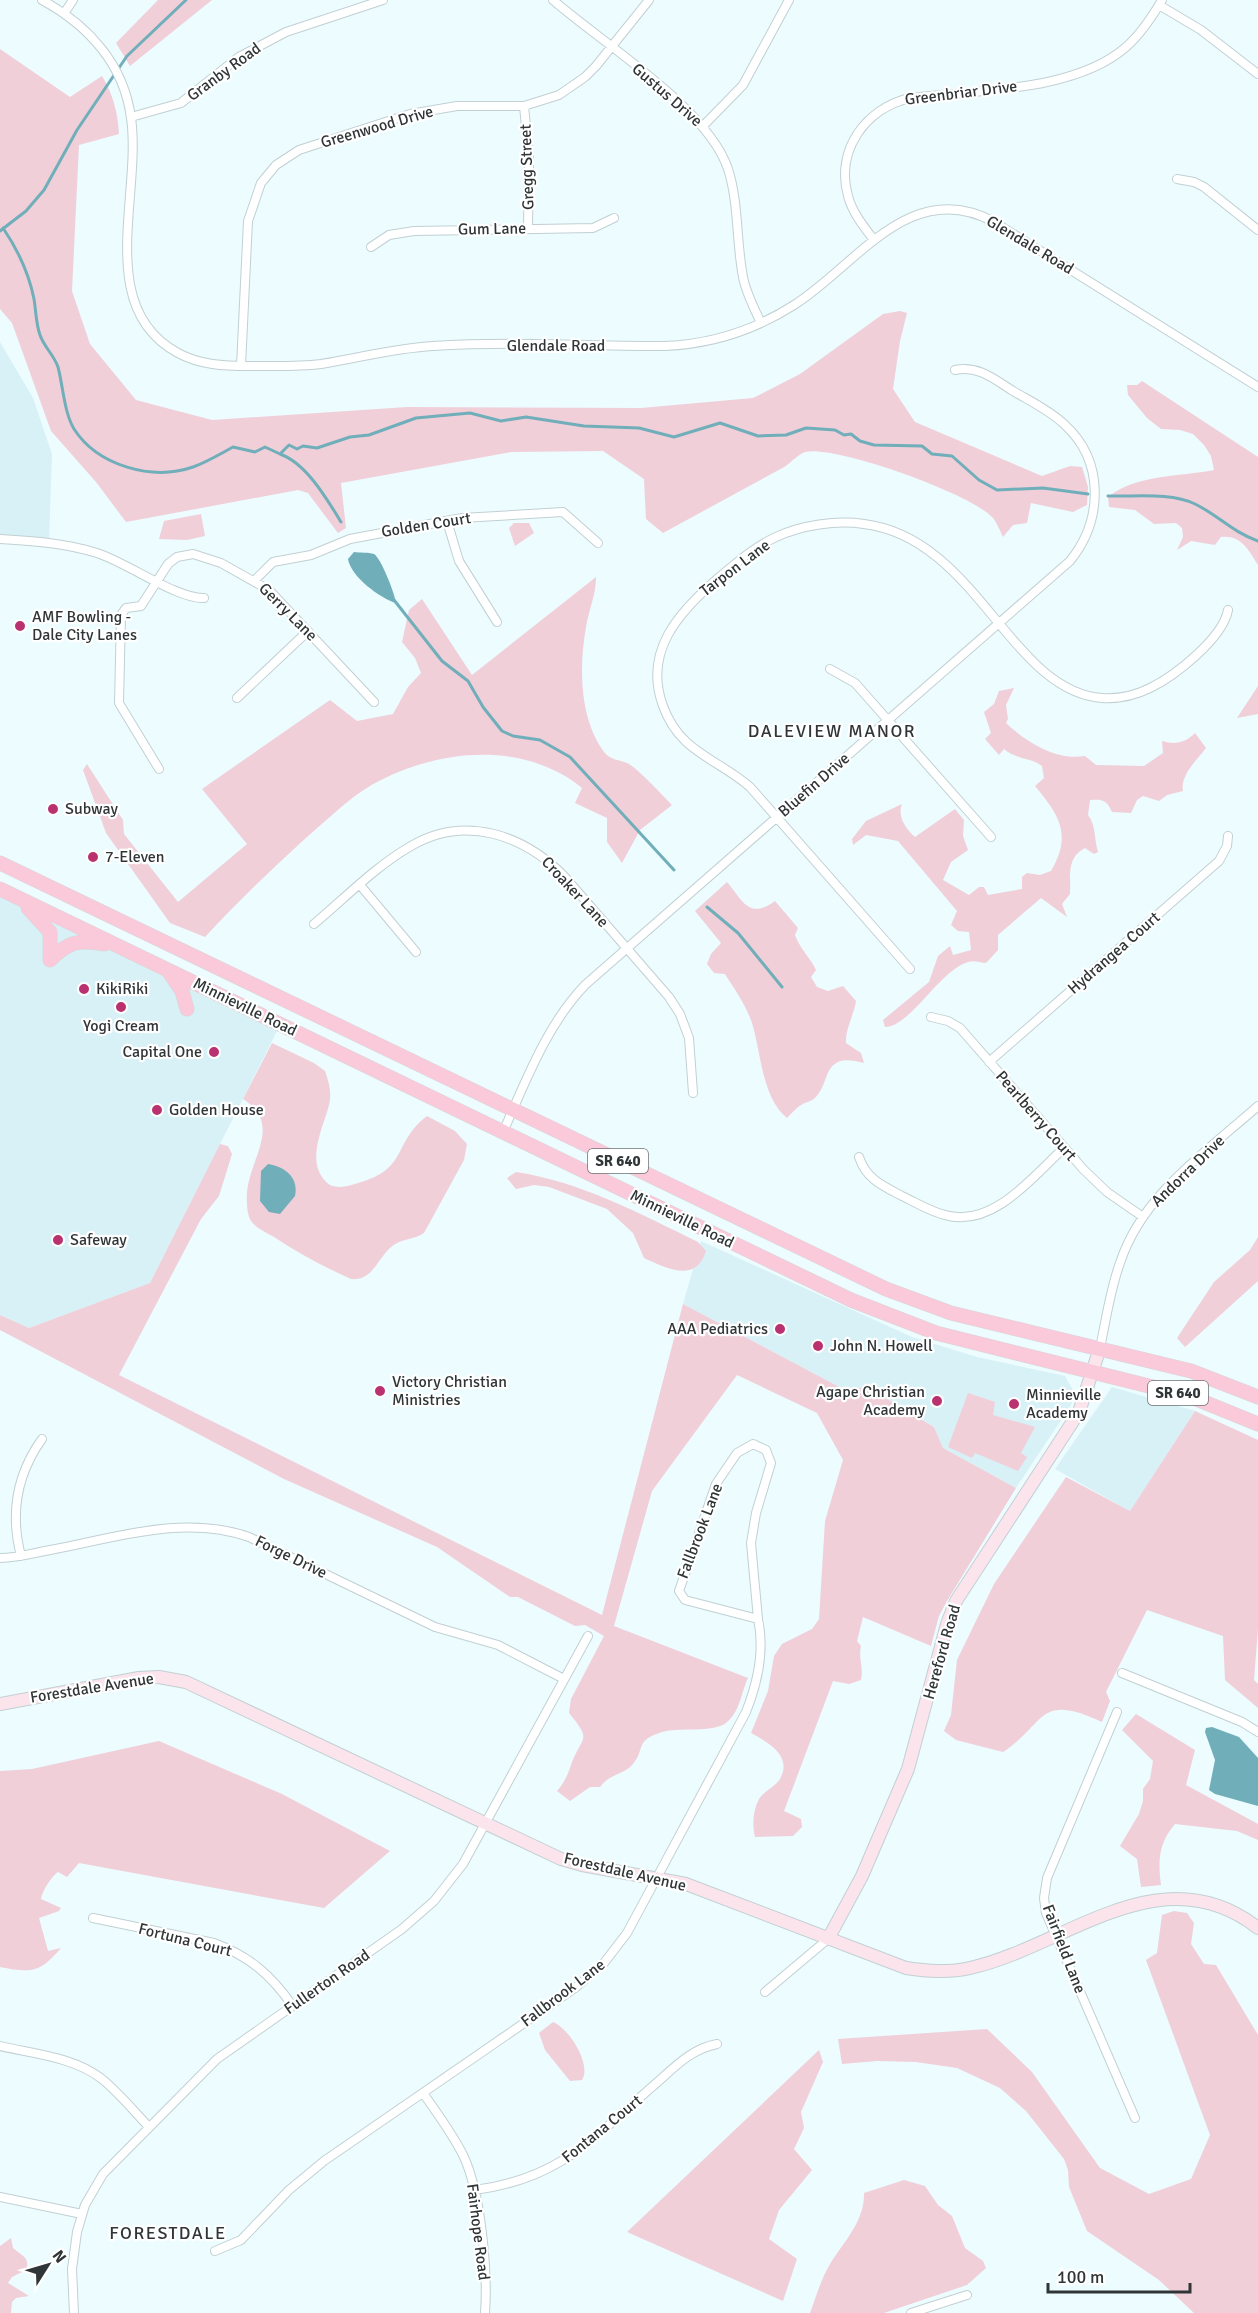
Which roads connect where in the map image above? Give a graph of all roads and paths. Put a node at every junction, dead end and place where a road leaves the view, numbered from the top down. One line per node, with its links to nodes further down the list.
1 (42, 0): 8 (street, Glendale Road)
2 (74, 0): 8 (street)
3 (383, 0): 12 (street, Granby Road)
4 (553, 0): 9 (street, Gustus Drive)
5 (649, 0): 9 (street, Greenwood Drive)
6 (789, 0): 13 (street)
7 (1160, 2): 10 (street); 18 (street, Greenbriar Drive)
8 (65, 12): 12 (street, Glendale Road)
9 (611, 47): 11 (street, Greenwood Drive); 13 (street, Gustus Drive)
10 (1258, 74)
11 (524, 106): 16 (street, Gregg Street); 21 (street, Greenwood Drive)
12 (131, 117): 21 (street, Glendale Road)
13 (703, 126): 20 (street, Gustus Drive)
14 (1177, 179): 17 (street)
15 (614, 218): 16 (street, Gum Lane)
16 (528, 228): 19 (street, Gum Lane)
17 (1258, 230)
18 (874, 240): 20 (street, Glendale Road); 23 (street, Glendale Road)
19 (371, 247)
20 (761, 323): 21 (street, Glendale Road)
21 (241, 366)
22 (955, 370): 32 (street, Bluefin Drive)
23 (1258, 387)
24 (447, 521): 26 (street, Golden Court); 28 (street, Golden Court); 31 (street)
25 (0, 539): 27 (street)
26 (598, 543)
27 (157, 580): 28 (street, Gerry Lane); 29 (street); 38 (street, Gerry Lane)
28 (255, 580): 33 (street, Gerry Lane)
29 (204, 598)
30 (1228, 610): 32 (street, Tarpon Lane)
31 (497, 622)
32 (1000, 623): 37 (street, Bluefin Drive); 39 (street, Tarpon Lane)
33 (308, 631): 35 (street); 36 (street, Gerry Lane)
34 (830, 669): 37 (street)
35 (237, 698)
36 (374, 702)
37 (888, 720): 39 (street, Bluefin Drive); 41 (street)
38 (159, 769)
39 (777, 817): 48 (street, Bluefin Drive); 50 (street, Tarpon Lane)
40 (1228, 836): 54 (street, Hydrangea Court)
41 (991, 837)
42 (0, 863): 57 (main road, Minnieville Road / SR 640)
43 (360, 885): 46 (street, Croaker Lane); 48 (street, Croaker Lane); 49 (street)
44 (0, 889): 45 (main road, Minnieville Road / SR 640)
45 (15, 897): 47 (main road, Minnieville Road / SR 640); 47 (main road)
46 (314, 924)
47 (117, 946): 51 (main road, Minnieville Road / SR 640)
48 (627, 949): 55 (street, Croaker Lane); 57 (street, Bluefin Drive)
49 (417, 952)
50 (910, 969)
51 (167, 970): 52 (main road); 58 (main road, Minnieville Road / SR 640)
52 (188, 1009)
53 (931, 1017): 54 (street, Pearlberry Court)
54 (989, 1062): 59 (street, Pearlberry Court)
55 (693, 1093)
56 (1258, 1106): 61 (street, Andorra Drive)
57 (513, 1110): 58 (street, Bluefin Drive); 62 (main road, Minnieville Road / SR 640)
58 (503, 1132): 63 (main road, Minnieville Road / SR 640)
59 (1064, 1148): 60 (street); 61 (street, Pearlberry Court)
60 (859, 1157)
61 (1143, 1217): 62 (street, Andorra Drive)
62 (1100, 1348): 63 (street, Hereford Road); 64 (main road, Minnieville Road / SR 640)
63 (1094, 1371): 65 (main road, Minnieville Road / SR 640); 81 (street, Hereford Road)
64 (1258, 1397)
65 (1258, 1424)
66 (42, 1439): 67 (street)
67 (21, 1556): 68 (street, Forge Drive); 72 (street, Forge Drive)
68 (0, 1558)
69 (758, 1619): 69 (street, Fallbrook Lane); 77 (street, Fallbrook Lane)
70 (588, 1636): 72 (street, Fullerton Road)
71 (1122, 1673): 75 (street)
72 (564, 1679): 76 (street, Fullerton Road)
73 (0, 1704): 76 (street, Forestdale Avenue)
74 (1117, 1712): 80 (street, Fairfield Lane)
75 (1258, 1732)
76 (486, 1825): 77 (street, Forestdale Avenue); 83 (street, Fullerton Road)
77 (657, 1878): 81 (street, Forestdale Avenue); 86 (street, Fallbrook Lane)
78 (93, 1918): 83 (street, Fortuna Court)
79 (1256, 1922): 80 (street, Forestdale Avenue)
80 (1056, 1935): 81 (street, Forestdale Avenue); 87 (street, Fairfield Lane)
81 (828, 1939): 82 (street)
82 (765, 1992)
83 (292, 2005): 88 (street, Fullerton Road)
84 (717, 2044): 89 (street, Fontana Court)
85 (0, 2046): 88 (street)
86 (423, 2093): 89 (street, Fairhope Road); 92 (street, Fallbrook Lane)
87 (1135, 2118)
88 (148, 2126): 91 (street, Fullerton Road)
89 (474, 2190): 95 (street, Fairhope Road)
90 (0, 2197): 91 (street)
91 (82, 2214): 94 (street, Fullerton Road)
92 (214, 2251)
93 (967, 2295): 96 (street)
94 (74, 2313)
95 (485, 2313)
96 (911, 2313)

